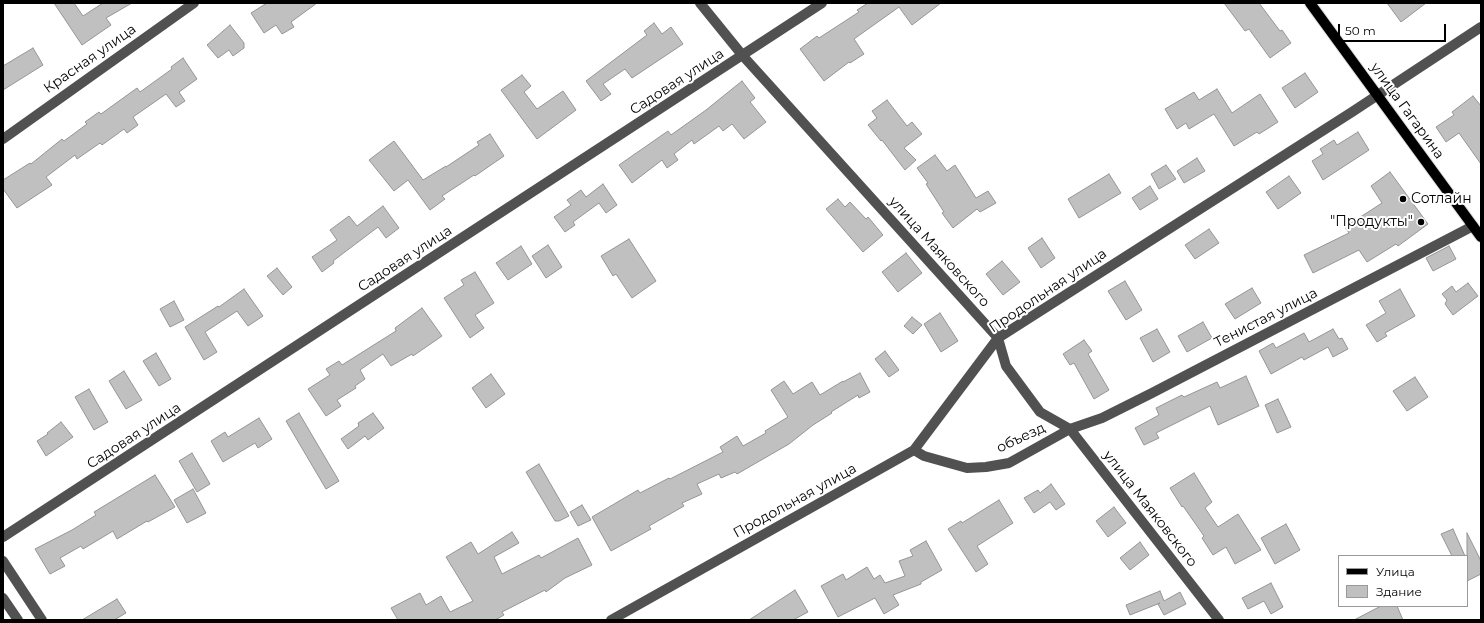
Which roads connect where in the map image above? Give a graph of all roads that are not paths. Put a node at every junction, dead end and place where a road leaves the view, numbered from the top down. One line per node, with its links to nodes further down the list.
1 (194, 3): 8 (street, Красная улица)
2 (700, 3): 6 (street, улица Маяковского)
3 (822, 3): 6 (street, Садовая улица)
4 (1310, 3): 7 (main road, улица Гагарина)
5 (1481, 28): 7 (street, Продольная улица)
6 (743, 56): 11 (street, улица Маяковского); 14 (street, Садовая улица)
7 (1378, 95): 9 (main road, улица Гагарина); 11 (street, Продольная улица)
8 (3, 139)
9 (1473, 226): 10 (main road, улица Гагарина); 12 (street, Тенистая улица)
10 (1481, 237)
11 (998, 338): 12 (street, улица Маяковского); 13 (street, Продольная улица)
12 (1070, 429): 13 (street, объезд); 20 (street, улица Маяковского)
13 (914, 450): 19 (street, Продольная улица)
14 (3, 537)
15 (3, 561): 18 (street)
16 (3, 598): 17 (street)
17 (18, 620)
18 (42, 620)
19 (611, 620)
20 (1219, 620)

